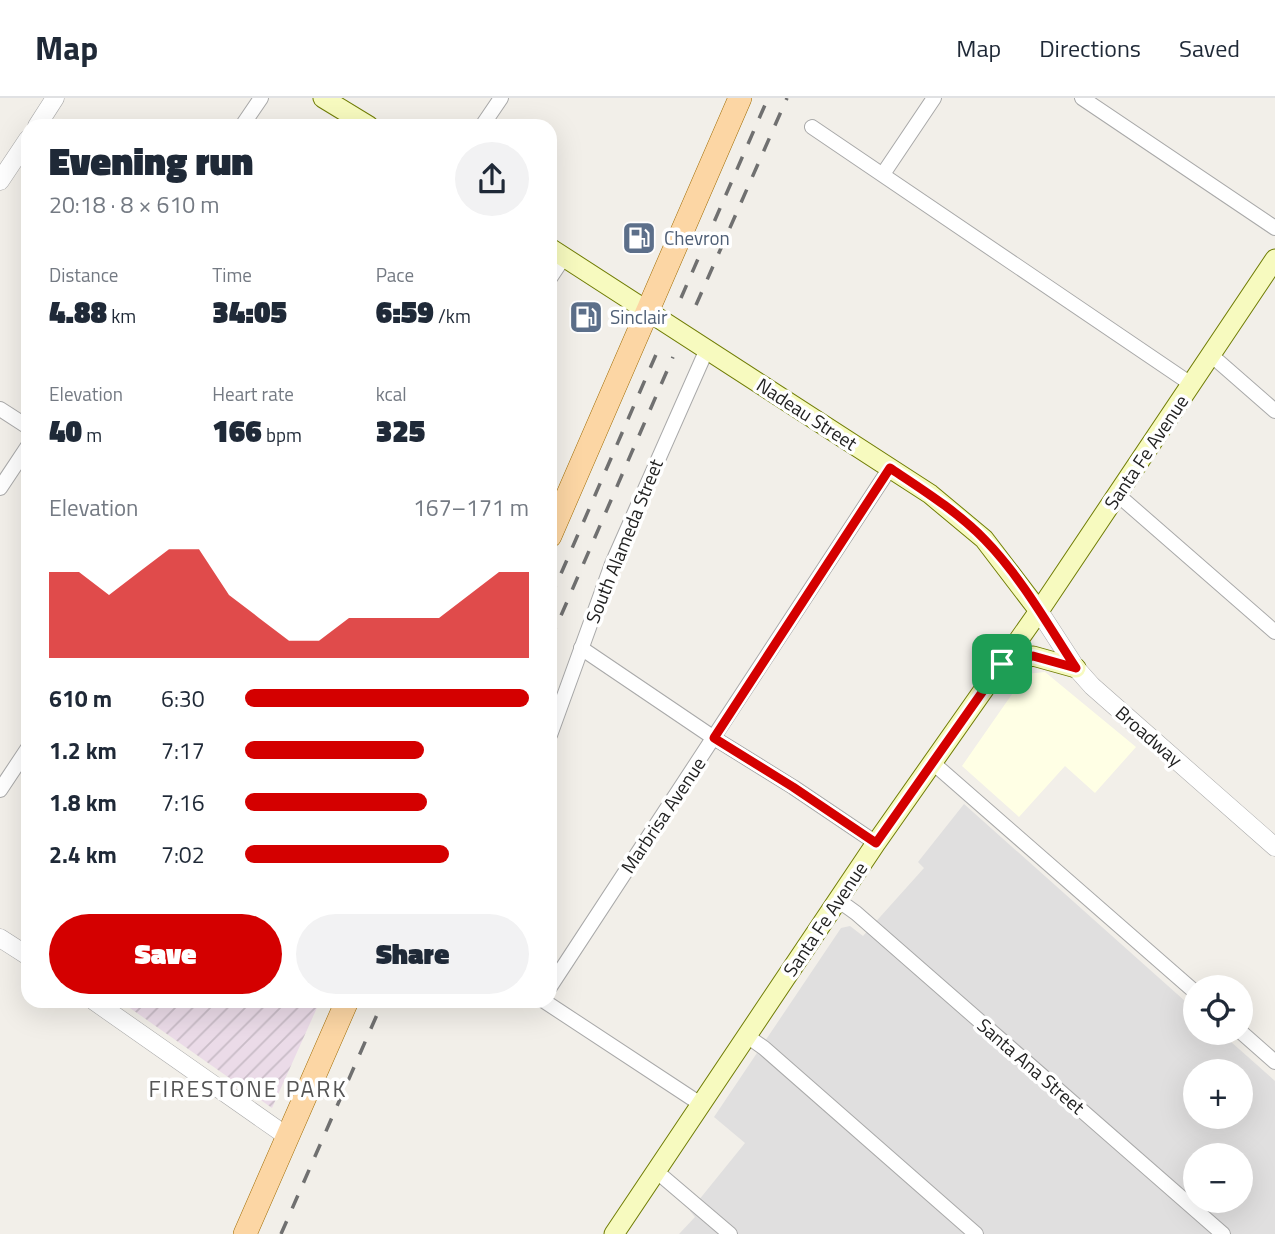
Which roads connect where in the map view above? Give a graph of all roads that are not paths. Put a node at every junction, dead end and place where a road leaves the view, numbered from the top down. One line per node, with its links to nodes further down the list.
1 (55, 98): 8 (street)
2 (261, 98): 9 (street)
3 (323, 98): 10 (main road)
4 (500, 98): 11 (street)
5 (740, 98): 19 (main road)
6 (934, 98): 14 (street)
7 (1082, 98): 16 (street)
8 (42, 119)
9 (247, 119)
10 (358, 119)
11 (486, 119)
12 (812, 127): 14 (street)
13 (21, 150): 15 (street)
14 (883, 174): 22 (street)
15 (0, 181)
16 (1275, 228)
17 (557, 252): 19 (main road, Nadeau Street)
18 (1275, 259): 21 (main road, Santa Fe Avenue)
19 (647, 311): 20 (main road, Nadeau Street); 30 (main road)
20 (706, 349): 27 (main road, Nadeau Street); 33 (street, South Alameda Street)
21 (1211, 355): 22 (main road, Santa Fe Avenue); 24 (street)
22 (1191, 383): 29 (main road, Santa Fe Avenue)
23 (0, 409): 25 (street)
24 (1275, 411)
25 (21, 422)
26 (21, 456): 28 (street)
27 (890, 468): 31 (main road, Nadeau Street); 37 (street, Marbrisa Avenue)
28 (0, 488)
29 (1118, 495): 31 (main road, Santa Fe Avenue); 32 (street)
30 (557, 520)
31 (1039, 611): 34 (main road, Santa Fe Avenue); 35 (street, Broadway)
32 (1275, 632)
33 (581, 648): 36 (street, South Alameda Street); 37 (street)
34 (1002, 664): 35 (main road); 39 (main road, Santa Fe Avenue)
35 (1076, 668): 42 (street, Broadway)
36 (557, 715)
37 (714, 738): 41 (street); 46 (street, Marbrisa Avenue)
38 (21, 758): 40 (street)
39 (933, 763): 41 (main road, Santa Fe Avenue); 47 (street)
40 (0, 790)
41 (876, 843): 43 (main road, Santa Fe Avenue)
42 (1275, 846)
43 (838, 900): 51 (main road, Santa Fe Avenue); 61 (street, Santa Ana Street)
44 (0, 938): 45 (street)
45 (21, 952)
46 (557, 975)
47 (1183, 982)
48 (104, 1008): 55 (street)
49 (344, 1008): 55 (main road)
50 (555, 1008): 54 (street)
51 (747, 1036): 54 (main road, Santa Fe Avenue); 60 (street)
52 (1253, 1043): 53 (street)
53 (1275, 1062)
54 (702, 1105): 56 (main road, Santa Fe Avenue)
55 (288, 1137): 57 (main road)
56 (656, 1171): 58 (main road, Santa Fe Avenue); 59 (street)
57 (245, 1234)
58 (614, 1234)
59 (730, 1234)
60 (976, 1234)
61 (1223, 1234)

